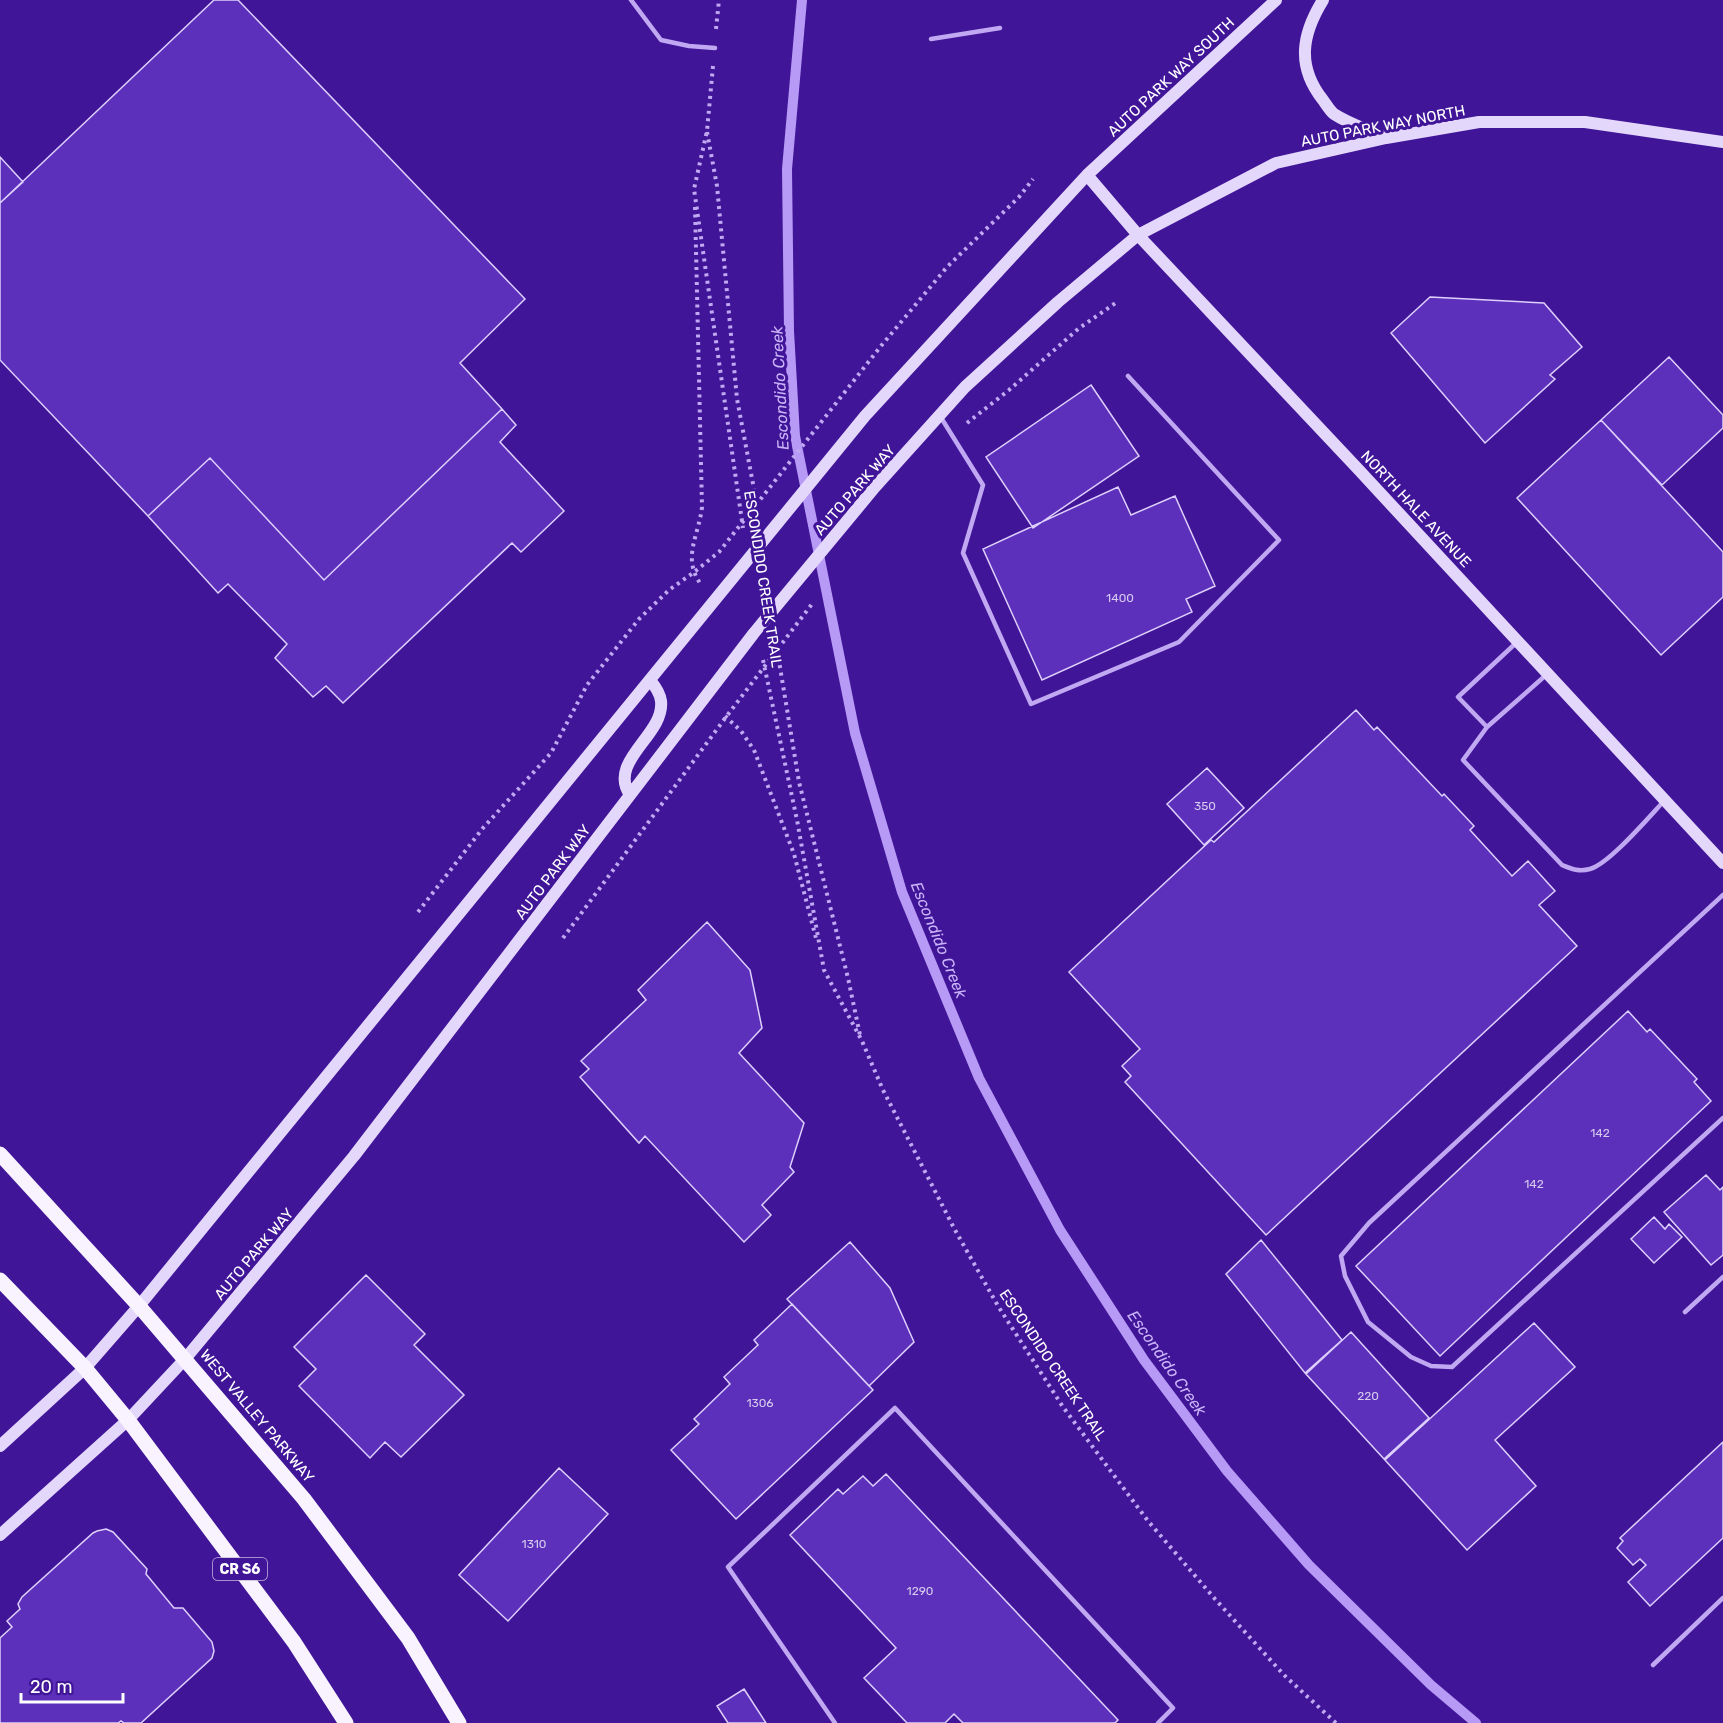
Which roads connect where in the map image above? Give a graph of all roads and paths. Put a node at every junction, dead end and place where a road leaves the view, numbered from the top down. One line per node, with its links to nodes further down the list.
1 (631, 0): 7 (lane)
2 (719, 0): 7 (path, ESCONDIDO CREEK TRAIL)
3 (1276, 0): 10 (main road, AUTO PARK WAY SOUTH)
4 (1323, 0): 8 (main road)
5 (1000, 28): 6 (lane)
6 (931, 39)
7 (715, 48): 12 (path, ESCONDIDO CREEK TRAIL)
8 (1386, 138): 9 (main road, AUTO PARK WAY NORTH); 13 (main road, AUTO PARK WAY NORTH)
9 (1723, 142)
10 (1087, 175): 13 (main road, NORTH HALE AVENUE); 19 (main road)
11 (1033, 180): 17 (path)
12 (694, 189): 16 (path, ESCONDIDO CREEK TRAIL); 17 (path, ESCONDIDO CREEK TRAIL)
13 (1138, 235): 15 (main road, AUTO PARK WAY); 20 (main road, NORTH HALE AVENUE)
14 (1128, 376): 15 (lane)
15 (939, 416): 24 (main road, AUTO PARK WAY)
16 (744, 534)
17 (693, 573): 19 (path); 31 (path)
18 (814, 601): 25 (path)
19 (714, 602): 23 (main road)
20 (1518, 641): 22 (main road, NORTH HALE AVENUE); 26 (lane)
21 (762, 651): 33 (path, ESCONDIDO CREEK TRAIL)
22 (1548, 674): 26 (lane); 28 (main road, NORTH HALE AVENUE)
23 (650, 680): 27 (main road); 38 (main road)
24 (706, 697): 25 (path, ESCONDIDO CREEK TRAIL); 27 (main road, AUTO PARK WAY)
25 (726, 717): 32 (path); 33 (path, ESCONDIDO CREEK TRAIL)
26 (1487, 728): 28 (lane)
27 (630, 795): 40 (main road, AUTO PARK WAY)
28 (1665, 801): 29 (main road, NORTH HALE AVENUE)
29 (1723, 863)
30 (1723, 895): 34 (lane)
31 (418, 912)
32 (563, 938)
33 (824, 970): 51 (path, ESCONDIDO CREEK TRAIL)
34 (1723, 1118)
35 (0, 1154): 38 (main road, WEST VALLEY PARKWAY)
36 (1723, 1277): 39 (lane)
37 (0, 1280): 41 (main road, CR S6)
38 (139, 1306): 40 (main road, WEST VALLEY PARKWAY); 41 (main road)
39 (1685, 1312)
40 (185, 1359): 42 (main road, AUTO PARK WAY); 48 (main road, WEST VALLEY PARKWAY)
41 (85, 1368): 42 (main road, CR S6); 43 (main road)
42 (128, 1420): 44 (main road, AUTO PARK WAY); 47 (main road, CR S6)
43 (0, 1446)
44 (0, 1535)
45 (1723, 1598): 46 (lane)
46 (1653, 1665)
47 (346, 1723)
48 (459, 1723)
49 (835, 1723): 50 (lane)
50 (1158, 1723)
51 (1336, 1723)

